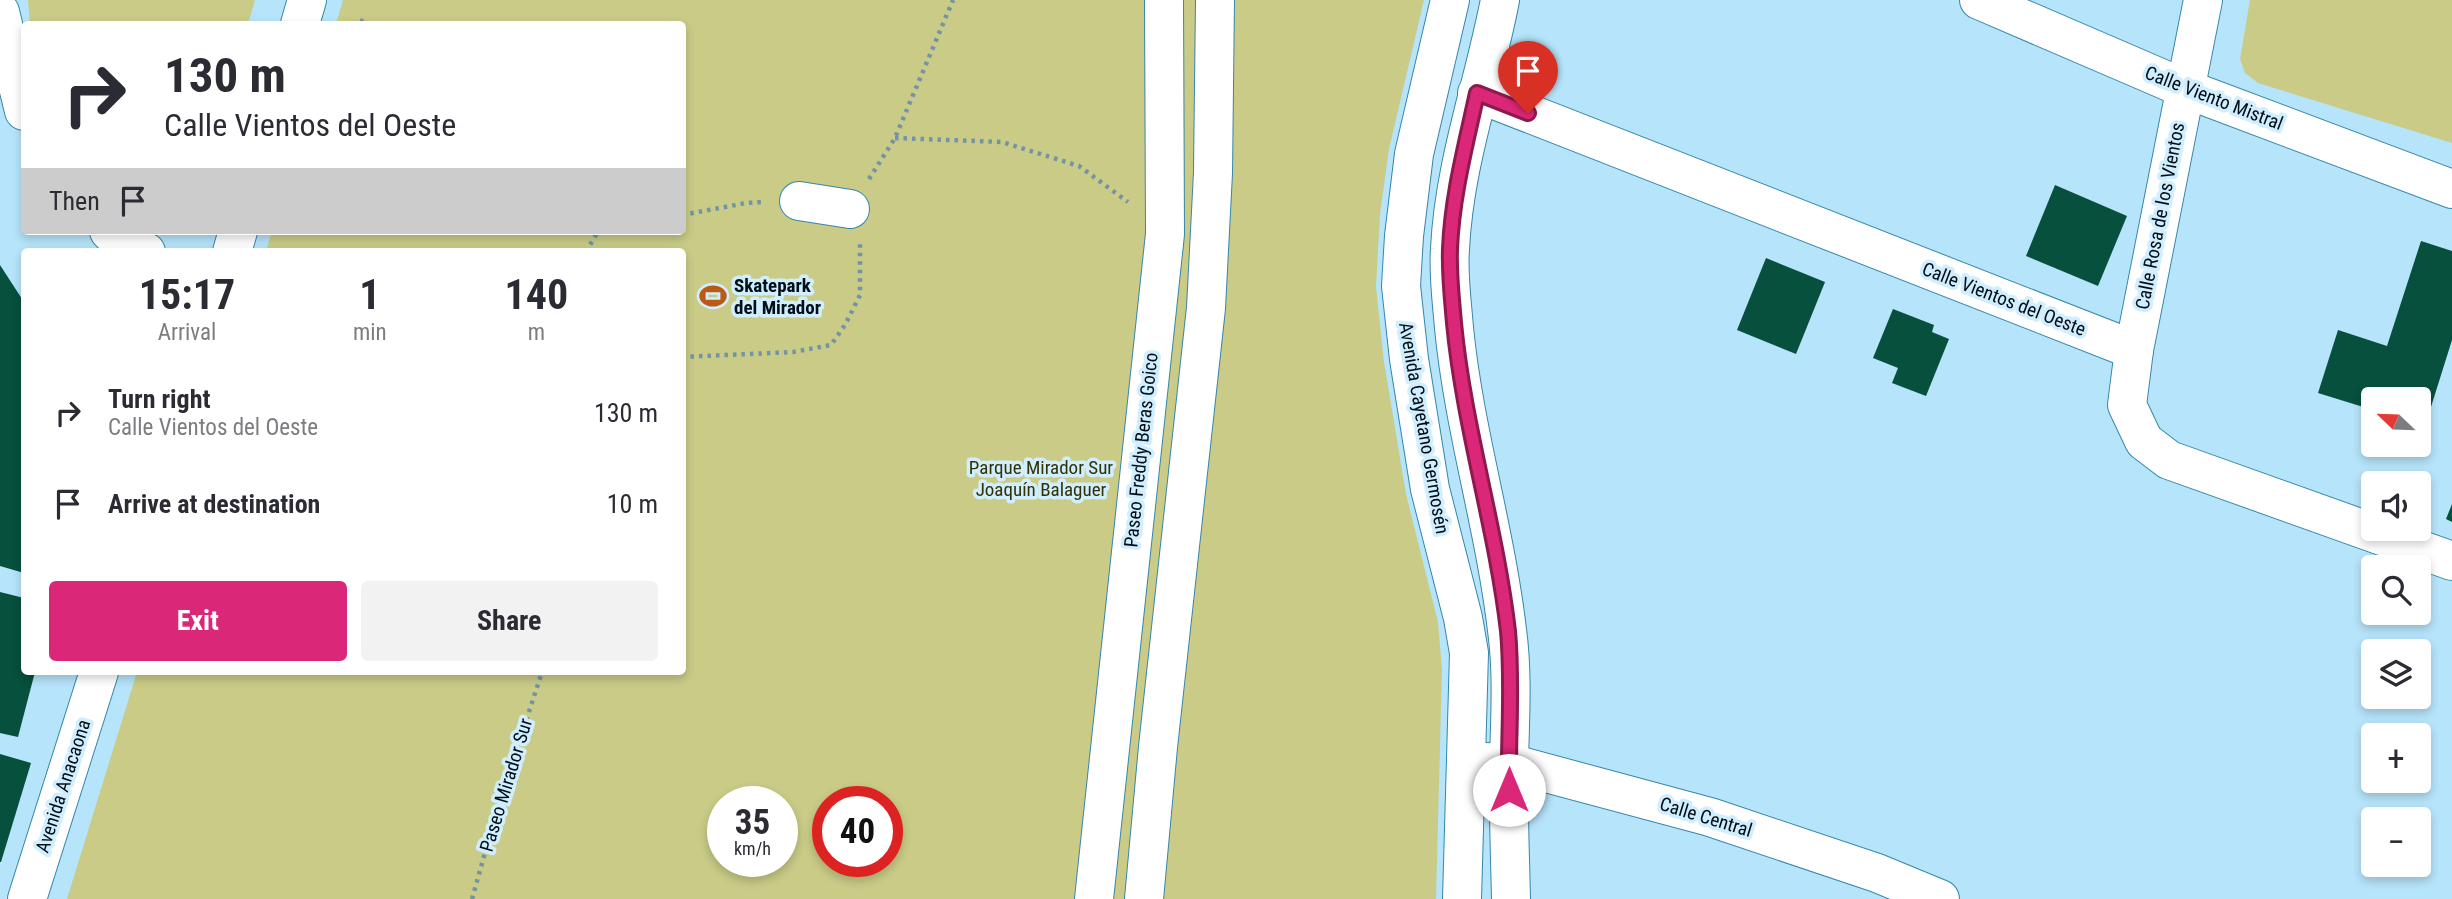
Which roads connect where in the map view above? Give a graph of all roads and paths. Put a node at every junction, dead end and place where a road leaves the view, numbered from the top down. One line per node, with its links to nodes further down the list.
1 (307, 0): 9 (street)
2 (1164, 0): 22 (street, Paseo Freddy Beras Goico)
3 (1215, 0): 23 (street)
4 (1450, 0): 27 (street, Avenida Cayetano Germosén)
5 (1500, 0): 11 (street)
6 (1979, 0): 10 (street, Calle Viento Mistral)
7 (2203, 0): 10 (street, Calle Rosa de los Vientos)
8 (0, 12): 12 (street)
9 (301, 21)
10 (2186, 89): 14 (street, Calle Viento Mistral); 21 (street, Calle Rosa de los Vientos)
11 (1477, 93): 21 (street, Calle Vientos del Oeste); 28 (street)
12 (21, 99)
13 (895, 138): 16 (path)
14 (2452, 189)
15 (799, 201): 17 (street); 18 (path)
16 (1130, 204)
17 (850, 209)
18 (686, 214)
19 (113, 235): 20 (street)
20 (137, 248)
21 (2134, 350): 24 (street)
22 (1151, 368): 23 (street); 31 (street, Paseo Freddy Beras Goico)
23 (1199, 370): 32 (street)
24 (2452, 561)
25 (98, 675): 29 (street, Avenida Anacaona)
26 (541, 675): 30 (path, Paseo Mirador Sur)
27 (1464, 761): 28 (street, Calle Central); 33 (street, Avenida Cayetano Germosén)
28 (1509, 763): 34 (street); 35 (street, Calle Central)
29 (27, 899)
30 (472, 899)
31 (1094, 899)
32 (1144, 899)
33 (1462, 899)
34 (1511, 899)
35 (1940, 899)

